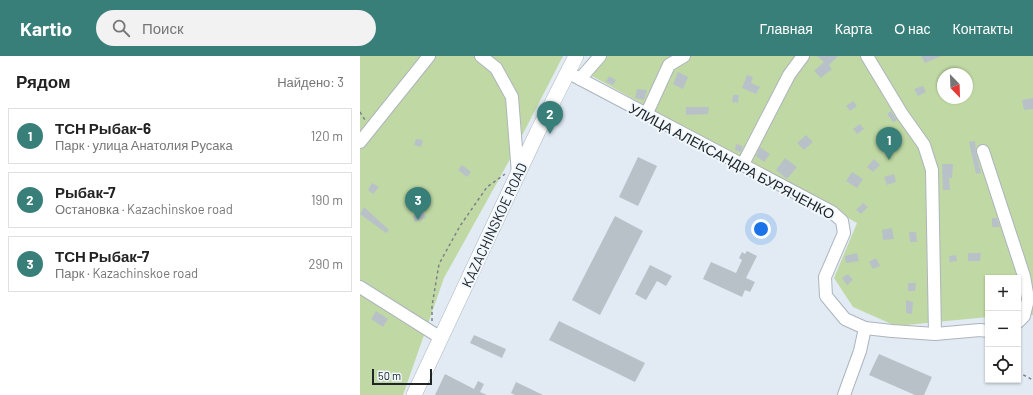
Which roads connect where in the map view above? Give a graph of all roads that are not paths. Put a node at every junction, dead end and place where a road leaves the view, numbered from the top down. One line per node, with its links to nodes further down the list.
1 (429, 56): 11 (street)
2 (481, 56): 14 (street)
3 (576, 56): 8 (main road, KAZACHINSKOE ROAD)
4 (600, 56): 9 (street)
5 (684, 56): 10 (street)
6 (803, 56): 13 (street)
7 (867, 56): 19 (street)
8 (567, 72): 9 (street, УЛИЦА АЛЕКСАНДРА БУРЯЧЕНКО); 14 (main road, KAZACHINSKOE ROAD)
9 (580, 80): 10 (street, УЛИЦА АЛЕКСАНДРА БУРЯЧЕНКО)
10 (646, 114): 13 (street, УЛИЦА АЛЕКСАНДРА БУРЯЧЕНКО)
11 (360, 142)
12 (983, 151): 16 (street)
13 (742, 166): 17 (street, УЛИЦА АЛЕКСАНДРА БУРЯЧЕНКО)
14 (517, 169): 20 (main road, KAZACHINSKOE ROAD)
15 (360, 287): 20 (street)
16 (1021, 319)
17 (865, 328): 19 (street, УЛИЦА АЛЕКСАНДРА БУРЯЧЕНКО); 22 (street)
18 (984, 331): 19 (street, УЛИЦА АЛЕКСАНДРА БУРЯЧЕНКО)
19 (935, 334)
20 (436, 335): 21 (main road, KAZACHINSKOE ROAD)
21 (414, 395)
22 (844, 395)

